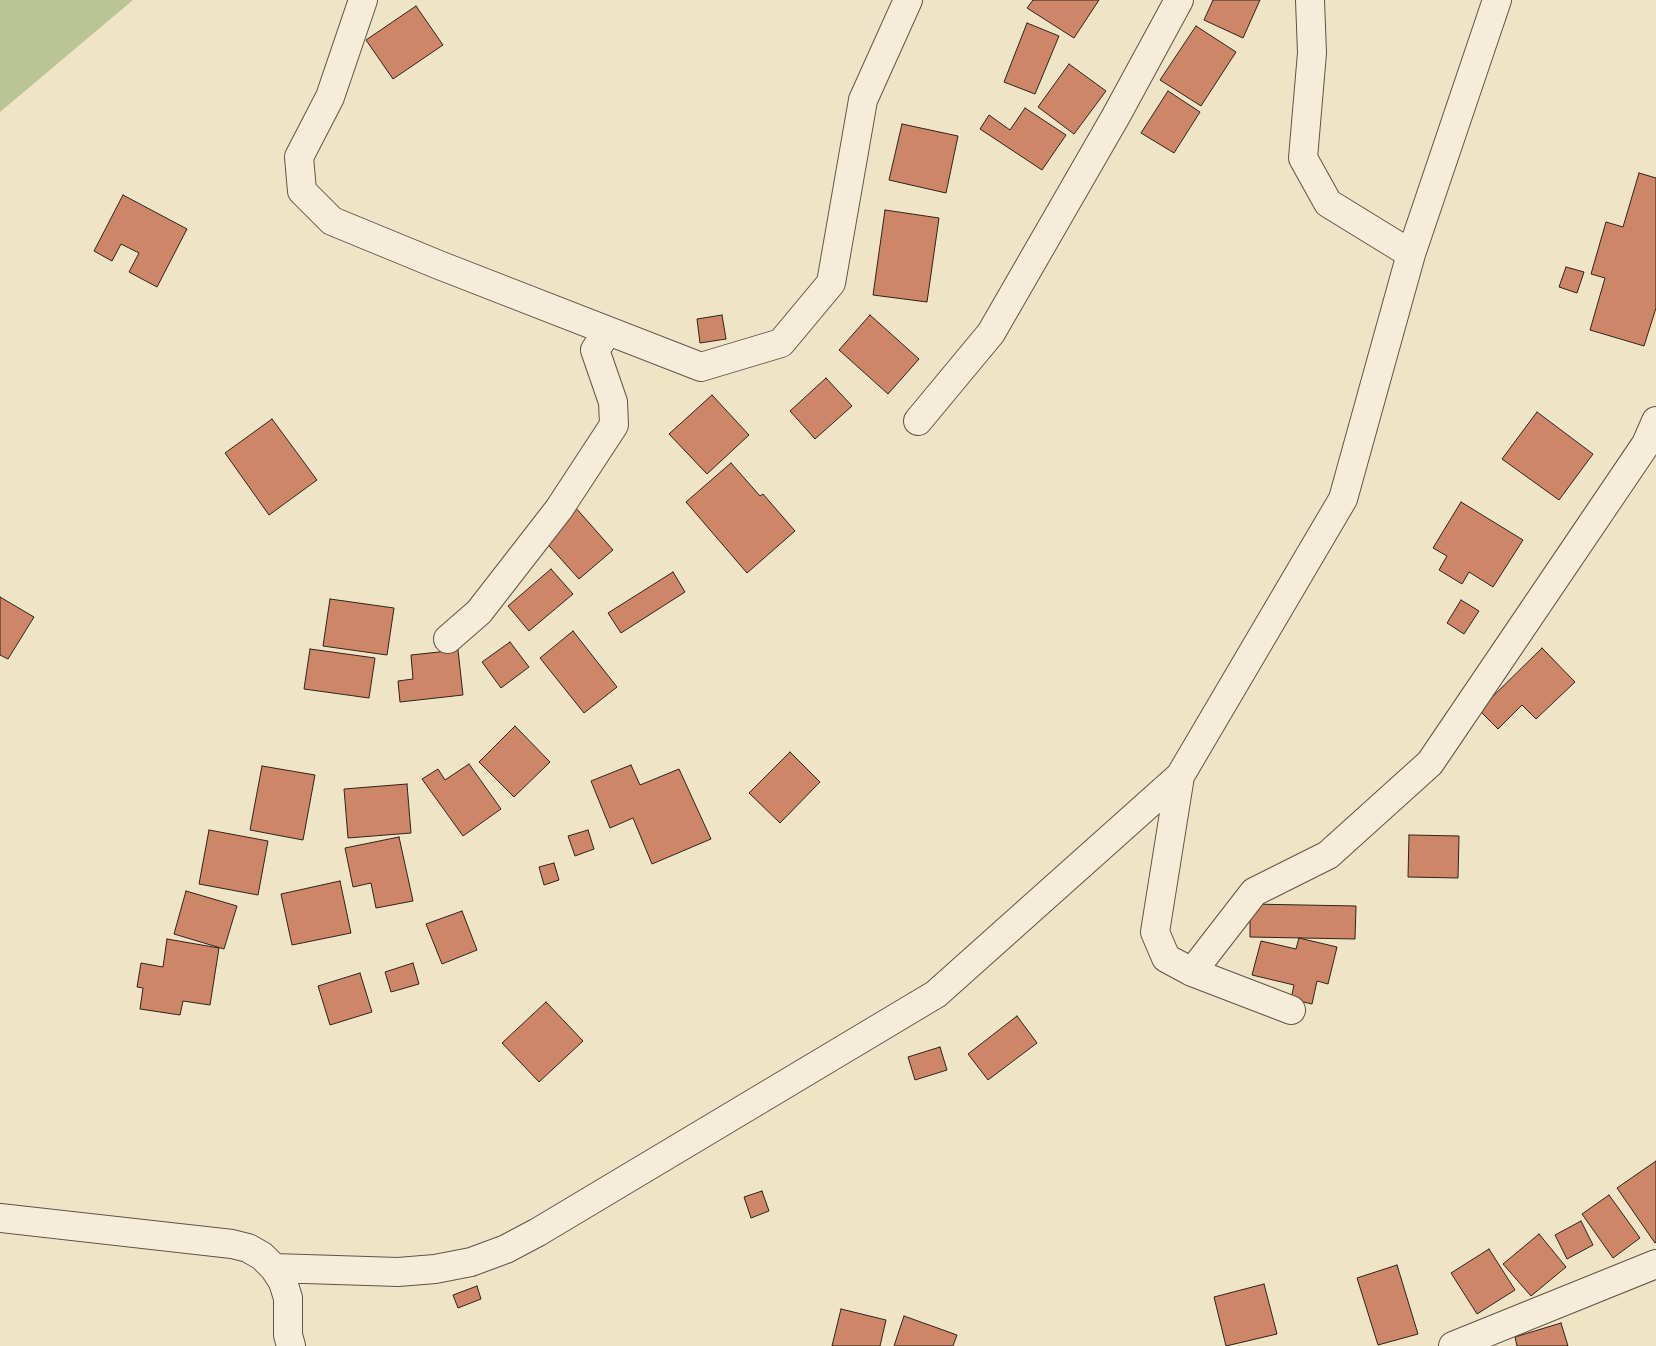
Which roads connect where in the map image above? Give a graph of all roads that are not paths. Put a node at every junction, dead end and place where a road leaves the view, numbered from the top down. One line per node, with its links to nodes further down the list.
1 (363, 0): 7 (street)
2 (908, 0): 7 (street)
3 (1179, 0): 9 (street)
4 (1310, 0): 6 (street)
5 (1497, 0): 6 (street)
6 (1410, 254): 11 (street)
7 (608, 331): 10 (street)
8 (1656, 421): 12 (street)
9 (918, 422)
10 (448, 639)
11 (1180, 776): 12 (street); 16 (street)
12 (1192, 972): 13 (street)
13 (1291, 1010)
14 (0, 1218): 16 (street)
15 (1656, 1264): 18 (street)
16 (274, 1268): 17 (street)
17 (291, 1346)
18 (1453, 1346)

